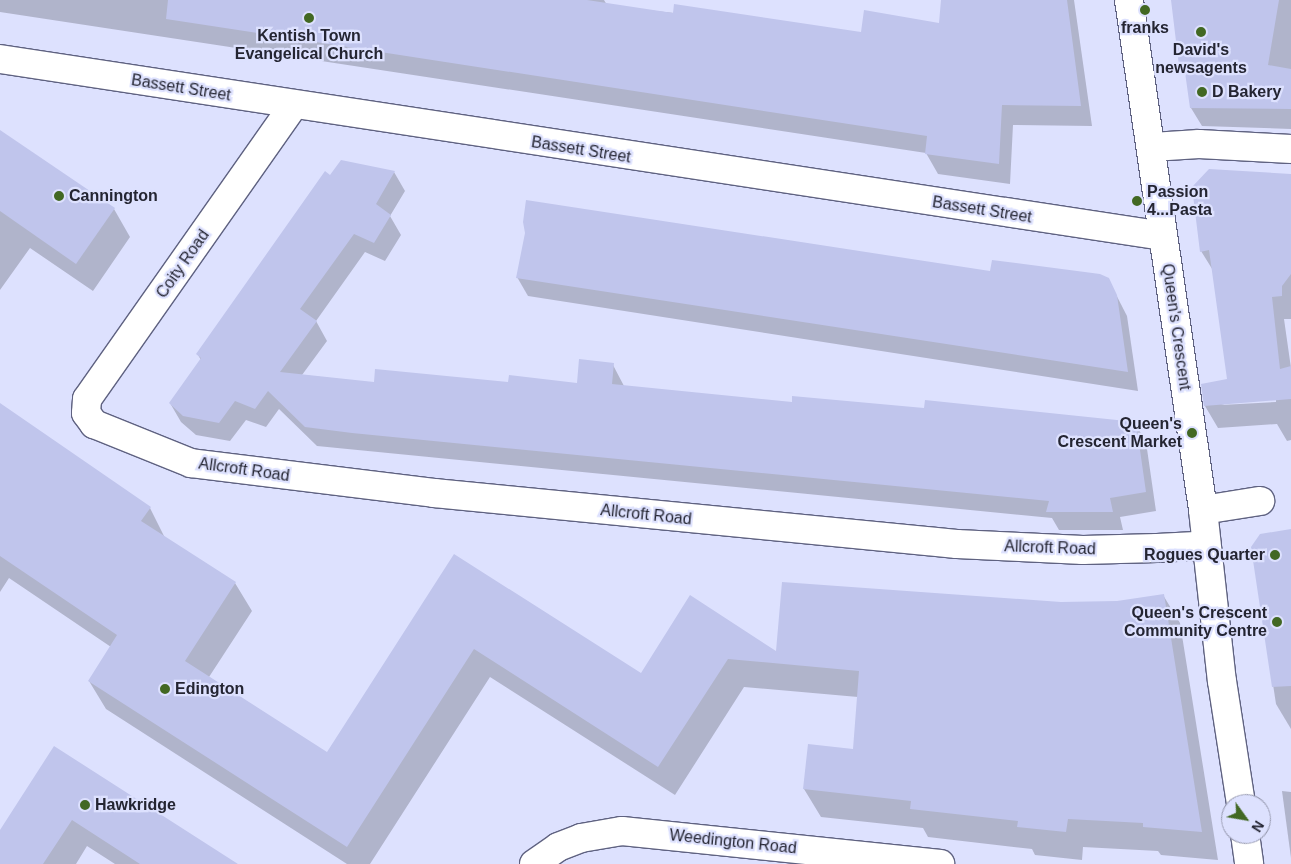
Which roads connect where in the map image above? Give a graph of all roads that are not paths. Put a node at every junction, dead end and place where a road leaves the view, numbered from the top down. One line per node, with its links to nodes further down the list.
1 (1129, 0): 4 (street, Queen's Crescent)
2 (0, 59): 3 (street, Bassett Street)
3 (294, 106): 6 (street, Bassett Street); 7 (street, Coity Road)
4 (1152, 147): 5 (street); 6 (street, Queen's Crescent)
5 (1291, 149)
6 (1163, 236): 9 (street, Queen's Crescent)
7 (94, 424): 10 (street, Allcroft Road)
8 (1260, 502): 9 (street)
9 (1203, 510): 10 (street, Queen's Crescent)
10 (1206, 542): 11 (street, Queen's Crescent)
11 (1239, 794)
12 (1246, 844): 15 (street)
13 (534, 864): 14 (street, Weedington Road)
14 (940, 864)
15 (1249, 864)

